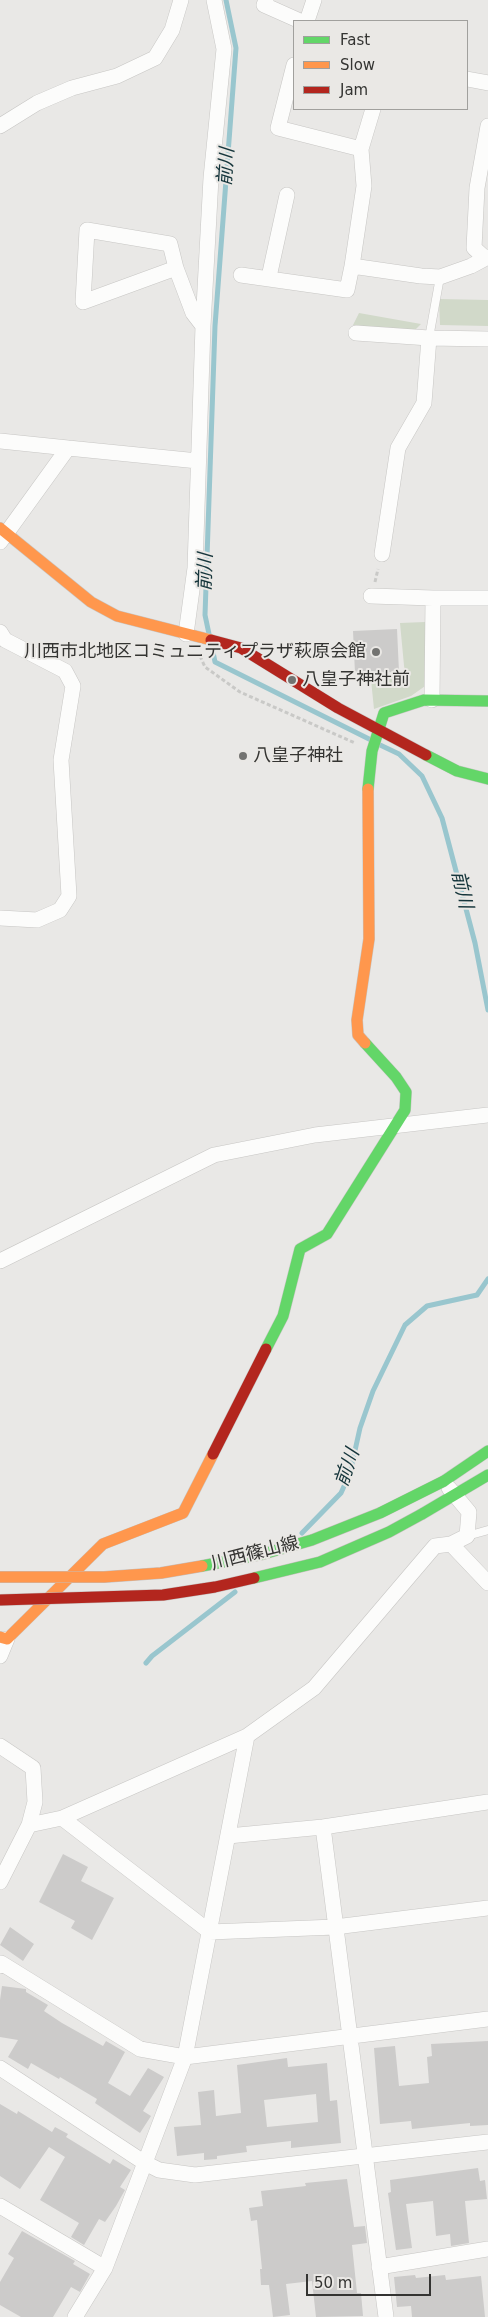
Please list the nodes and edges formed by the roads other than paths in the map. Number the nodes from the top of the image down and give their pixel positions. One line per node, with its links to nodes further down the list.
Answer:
1 (181, 0): 11 (street)
2 (214, 0): 21 (street)
3 (266, 0): 5 (street)
4 (314, 0): 6 (street)
5 (298, 20)
6 (306, 20)
7 (293, 69): 13 (street)
8 (468, 79): 9 (street)
9 (488, 83)
10 (373, 110): 13 (street)
11 (1, 124)
12 (488, 126): 15 (street)
13 (361, 150): 16 (street)
14 (287, 196): 20 (street)
15 (486, 257): 19 (street)
16 (352, 266): 19 (street); 20 (street)
17 (176, 268): 17 (street); 21 (street)
18 (241, 275): 20 (street)
19 (440, 276): 23 (lane)
20 (269, 277)
21 (203, 326): 27 (street)
22 (356, 333): 23 (street)
23 (429, 338): 24 (street); 29 (street)
24 (488, 338)
25 (0, 441): 26 (street)
26 (68, 448): 27 (street); 28 (street)
27 (198, 461): 34 (street)
28 (2, 534): 34 (street)
29 (382, 554)
30 (371, 596): 31 (street)
31 (433, 598): 32 (street); 35 (street)
32 (488, 598)
33 (0, 632): 39 (street)
34 (189, 635): 37 (street)
35 (432, 700): 36 (street); 37 (street)
36 (488, 702)
37 (379, 729): 38 (street); 41 (street)
38 (488, 779)
39 (0, 918)
40 (488, 1115): 41 (street)
41 (395, 1126): 42 (street); 53 (street)
42 (0, 1261)
43 (488, 1451): 45 (street, 川西篠山線)
44 (488, 1475): 46 (street, 川西篠山線)
45 (444, 1481): 46 (street); 50 (street, 川西篠山線, bridge)
46 (454, 1496): 48 (street); 52 (street, 川西篠山線, bridge)
47 (488, 1530): 48 (lane)
48 (467, 1536): 49 (street)
49 (451, 1544): 51 (street); 55 (street)
50 (0, 1577)
51 (488, 1583)
52 (0, 1600)
53 (3, 1638): 54 (street)
54 (0, 1656)
55 (247, 1736): 58 (street); 61 (street)
56 (0, 1746): 59 (street)
57 (488, 1802): 60 (street)
58 (62, 1818): 59 (street); 65 (street)
59 (29, 1825): 62 (street)
60 (324, 1827): 61 (street); 64 (street)
61 (228, 1836): 65 (street)
62 (0, 1882)
63 (488, 1908): 64 (street)
64 (335, 1928): 65 (street); 68 (street)
65 (210, 1932): 69 (street)
66 (0, 1966): 69 (street)
67 (488, 2019): 68 (street)
68 (350, 2036): 69 (street); 72 (street)
69 (185, 2057): 73 (street)
70 (0, 2068): 73 (street)
71 (488, 2142): 72 (street)
72 (364, 2157): 73 (street); 76 (street)
73 (145, 2163): 77 (street)
74 (0, 2206): 77 (street)
75 (488, 2249): 76 (street)
76 (379, 2267): 79 (street)
77 (104, 2268): 78 (street)
78 (75, 2317)
79 (386, 2317)

